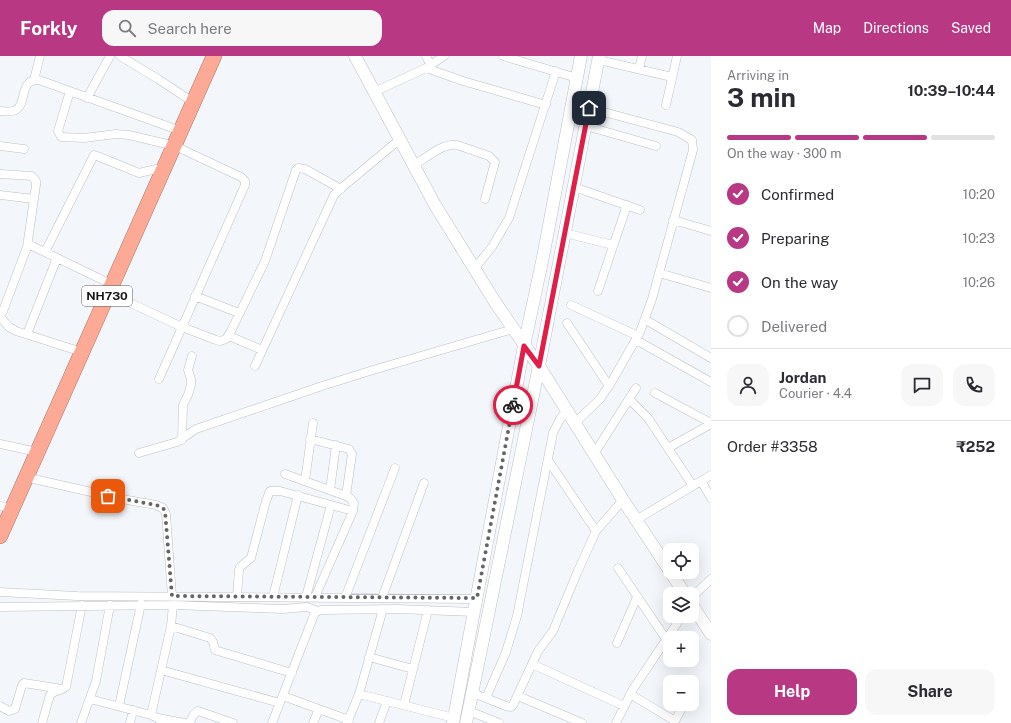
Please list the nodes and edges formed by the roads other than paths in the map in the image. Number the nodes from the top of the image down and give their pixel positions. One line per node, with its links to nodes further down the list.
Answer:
1 (40, 56): 18 (street)
2 (110, 56): 21 (street)
3 (120, 56): 22 (street)
4 (214, 56): 22 (highway, NH730)
5 (355, 56): 20 (street)
6 (426, 56): 13 (street)
7 (444, 56): 13 (street)
8 (502, 56): 15 (street)
9 (580, 56): 17 (street)
10 (642, 56): 14 (street)
11 (677, 56): 16 (street)
12 (599, 58): 14 (street); 25 (street)
13 (428, 67): 20 (street); 23 (street)
14 (639, 69): 16 (street)
15 (556, 71): 17 (street); 23 (street)
16 (672, 77): 24 (street)
17 (577, 78): 67 (street)
18 (34, 80): 19 (street); 26 (street)
19 (70, 91): 21 (street); 31 (street)
20 (374, 92): 29 (street)
21 (87, 98): 28 (street)
22 (193, 102): 28 (highway, NH730)
23 (546, 105): 51 (street)
24 (666, 105)
25 (589, 108): 27 (street); 44 (street)
26 (0, 111)
27 (586, 126): 32 (street); 37 (street)
28 (181, 131): 31 (highway, NH730)
29 (399, 140): 34 (street); 38 (street)
30 (0, 146): 33 (street)
31 (175, 146): 35 (highway, NH730); 56 (street)
32 (656, 146)
33 (24, 149)
34 (413, 166): 41 (street); 51 (street)
35 (164, 167): 49 (street); 54 (highway, NH730)
36 (0, 174): 40 (street)
37 (574, 187): 42 (street); 46 (street)
38 (340, 189): 58 (street); 68 (street)
39 (0, 195): 40 (street)
40 (34, 199): 47 (street)
41 (485, 199)
42 (627, 205): 43 (street); 48 (street)
43 (640, 210)
44 (674, 220): 45 (street); 52 (street)
45 (711, 231)
46 (565, 233): 48 (street); 72 (street)
47 (28, 244): 49 (street); 59 (street)
48 (613, 245): 55 (street)
49 (45, 252): 50 (street)
50 (57, 258): 54 (street); 64 (street)
51 (474, 269): 63 (street)
52 (659, 272): 53 (street); 60 (street)
53 (711, 288)
54 (111, 289): 62 (street); 69 (highway, NH730)
55 (598, 291)
56 (195, 296): 58 (street); 62 (street)
57 (572, 305): 66 (street)
58 (239, 313): 65 (street)
59 (0, 316): 64 (street)
60 (646, 320): 66 (street); 71 (street)
61 (567, 323): 76 (street)
62 (182, 327): 65 (street); 74 (street)
63 (513, 329): 67 (street); 85 (street)
64 (27, 334): 69 (street)
65 (229, 336): 68 (street)
66 (637, 338): 75 (street); 76 (street)
67 (526, 347): 72 (street); 124 (street)
68 (262, 350): 73 (street)
69 (82, 352): 89 (highway, NH730)
70 (192, 356): 85 (street)
71 (711, 358)
72 (537, 364): 80 (street); 146 (street)
73 (255, 366)
74 (159, 379)
75 (711, 382)
76 (609, 386): 82 (street)
77 (636, 388): 79 (street)
78 (655, 392): 83 (street)
79 (629, 399): 88 (street); 91 (street)
80 (567, 411): 82 (street); 92 (street)
81 (313, 422): 84 (street)
82 (575, 423): 91 (street)
83 (711, 424): 88 (street)
84 (310, 439): 87 (street); 97 (street)
85 (182, 440): 90 (street)
86 (0, 444): 89 (street)
87 (336, 445): 101 (street); 103 (street)
88 (668, 448): 100 (street)
89 (37, 452): 96 (highway, NH730)
90 (139, 453)
91 (594, 454): 105 (street)
92 (548, 460): 110 (street); 150 (street)
93 (395, 468): 122 (street)
94 (285, 474): 97 (street)
95 (711, 475): 98 (street)
96 (25, 477): 107 (highway, NH730); 117 (street)
97 (305, 481): 101 (street)
98 (701, 481): 100 (street); 104 (street)
99 (424, 483): 123 (street)
100 (693, 486): 109 (street)
101 (330, 490): 103 (street)
102 (298, 495): 106 (street); 118 (street); 119 (street)
103 (346, 496): 108 (street)
104 (711, 498)
105 (623, 500): 109 (street); 110 (street)
106 (331, 505): 108 (street); 120 (street)
107 (6, 508): 111 (highway, NH730)
108 (353, 511): 120 (street)
109 (636, 520): 114 (street)
110 (596, 531): 141 (street)
111 (0, 536)
112 (618, 568): 121 (street)
113 (711, 579): 115 (street)
114 (680, 587)
115 (699, 590)
116 (0, 592): 117 (street)
117 (172, 596): 118 (street)
118 (237, 596): 119 (street)
119 (273, 597): 120 (street)
120 (311, 597): 122 (street)
121 (638, 597): 136 (street); 138 (street)
122 (344, 598): 123 (street)
123 (382, 598): 124 (street)
124 (477, 598): 133 (street)
125 (141, 604): 127 (street); 128 (street); 156 (street)
126 (82, 605): 127 (street); 129 (street); 145 (street)
127 (110, 605): 151 (street)
128 (173, 605): 132 (street); 135 (street)
129 (0, 607)
130 (383, 609): 131 (street); 132 (street); 140 (street)
131 (428, 610): 133 (street); 142 (street)
132 (318, 611): 144 (street)
133 (474, 612): 163 (street)
134 (699, 616): 137 (street)
135 (172, 626): 143 (street); 144 (street)
136 (663, 634)
137 (711, 634)
138 (617, 643)
139 (663, 644): 148 (street)
140 (369, 657): 142 (street); 147 (street)
141 (532, 664): 149 (street); 157 (street)
142 (413, 669): 154 (street)
143 (161, 670): 152 (street); 162 (street)
144 (292, 673): 152 (street)
145 (63, 689): 155 (street); 166 (street)
146 (473, 693): 150 (street); 160 (street)
147 (359, 694): 153 (street); 164 (street)
148 (630, 694): 157 (street); 165 (street)
149 (518, 696): 150 (street); 177 (street)
150 (486, 698)
151 (90, 699): 156 (street); 167 (street)
152 (281, 699): 158 (street); 172 (street)
153 (387, 701): 154 (street); 174 (street)
154 (404, 705): 163 (street)
155 (0, 706)
156 (119, 706): 159 (street)
157 (624, 706): 178 (street)
158 (319, 709): 164 (street); 173 (street)
159 (133, 710): 162 (street); 168 (street)
160 (469, 711): 175 (street); 176 (street)
161 (680, 711): 165 (street)
162 (157, 719): 169 (street)
163 (454, 720)
164 (348, 721)
165 (674, 722)
166 (42, 723)
167 (81, 723)
168 (130, 723)
169 (184, 723)
170 (189, 723): 171 (street)
171 (233, 723)
172 (272, 723)
173 (313, 723)
174 (379, 723)
175 (466, 723)
176 (499, 723)
177 (582, 723)
178 (616, 723)

